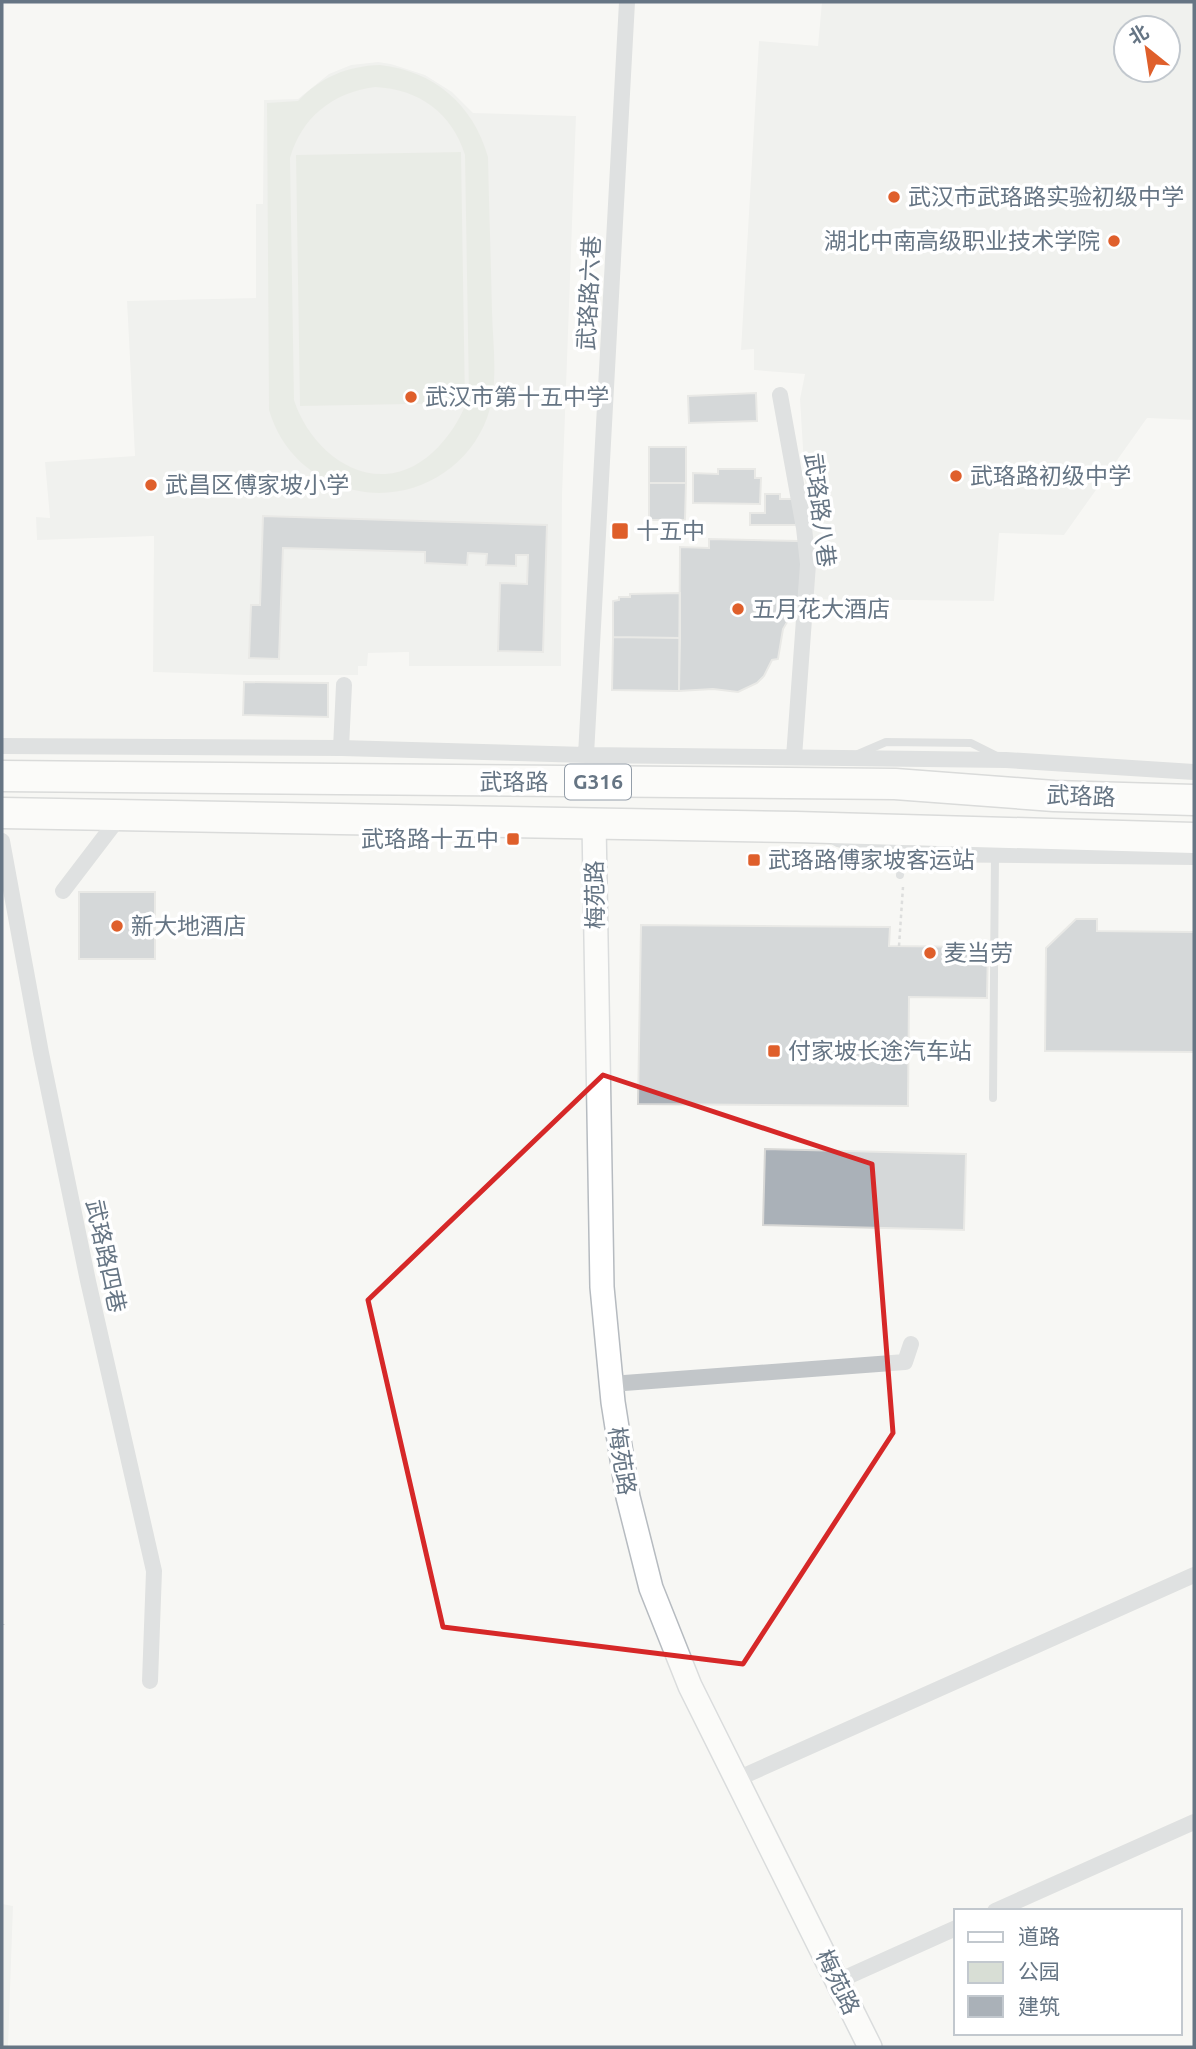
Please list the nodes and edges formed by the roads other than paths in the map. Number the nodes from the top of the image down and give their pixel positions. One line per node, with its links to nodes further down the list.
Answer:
1 (627, 2): 6 (street, 武珞路六巷)
2 (780, 395): 7 (street, 武珞路八巷)
3 (344, 685): 5 (street)
4 (2, 746): 5 (street, 武珞路)
5 (341, 748): 6 (street, 武珞路)
6 (586, 755): 7 (street, 武珞路)
7 (794, 757): 8 (street, 武珞路)
8 (1194, 772)
9 (2, 776): 10 (highway, 武珞路 / G316)
10 (1194, 800)
11 (2, 813): 12 (highway, 武珞路 / G316)
12 (121, 815): 13 (highway, 武珞路 / G316); 21 (street)
13 (594, 823): 14 (highway, 武珞路 / G316); 24 (street, 梅苑路)
14 (796, 827): 15 (highway, 武珞路 / G316); 17 (street, 武珞路)
15 (1194, 838)
16 (2, 841): 26 (street, 武珞路四巷)
17 (903, 853): 18 (street, 武珞路); 20 (lane)
18 (995, 855): 19 (street, 武珞路); 22 (lane)
19 (1194, 856)
20 (900, 875)
21 (62, 891)
22 (993, 1098)
23 (911, 1344): 24 (street)
24 (611, 1384): 27 (street, 梅苑路)
25 (1194, 1575): 27 (street)
26 (150, 1681)
27 (737, 1779): 31 (street, 梅苑路)
28 (1194, 1822): 29 (street)
29 (999, 1909)
30 (954, 1929): 31 (street)
31 (838, 1981): 32 (street, 梅苑路)
32 (870, 2047)

